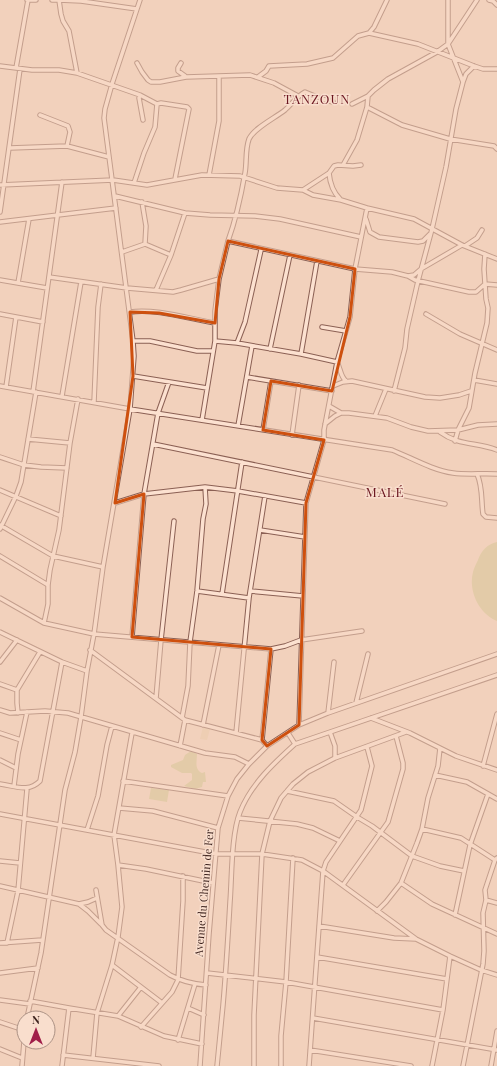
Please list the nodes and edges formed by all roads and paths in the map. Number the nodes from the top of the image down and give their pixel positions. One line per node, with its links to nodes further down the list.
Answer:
1 (27, 0): 2 (street); 20 (street)
2 (36, 0)
3 (52, 0): 4 (street)
4 (59, 0): 11 (street); 22 (street)
5 (140, 0): 11 (street)
6 (387, 0): 12 (street)
7 (448, 0): 13 (street)
8 (478, 0): 13 (street)
9 (490, 0): 10 (street)
10 (497, 5)
11 (137, 9): 27 (street)
12 (368, 33): 14 (street); 25 (street)
13 (448, 44): 14 (street); 15 (street)
14 (437, 52): 15 (street); 30 (street)
15 (453, 59): 19 (street); 26 (street)
16 (137, 63): 24 (street)
17 (181, 63): 24 (street)
18 (0, 66): 20 (street)
19 (474, 66): 21 (street); 26 (street)
20 (18, 68): 22 (street); 39 (street)
21 (497, 69)
22 (77, 73): 27 (street)
23 (220, 76): 24 (street); 25 (street); 45 (street)
24 (186, 77)
25 (258, 77): 29 (street)
26 (463, 82): 37 (street)
27 (112, 84): 28 (street); 41 (street)
28 (140, 95): 32 (street); 36 (street)
29 (298, 96): 31 (street); 46 (street)
30 (368, 96): 33 (street); 34 (street)
31 (333, 102)
32 (157, 104): 47 (street); 50 (street)
33 (352, 104)
34 (367, 107): 37 (street); 42 (street)
35 (40, 115): 38 (street)
36 (143, 120)
37 (450, 139): 40 (street); 65 (street)
38 (67, 146): 39 (street); 41 (street)
39 (10, 148): 51 (street)
40 (497, 149)
41 (109, 157): 48 (street)
42 (343, 165): 43 (street); 44 (street)
43 (361, 165)
44 (329, 174): 52 (street); 54 (street)
45 (209, 175): 46 (street); 47 (street)
46 (244, 178): 52 (street); 60 (street)
47 (175, 179): 50 (street)
48 (112, 180): 49 (street); 50 (street); 53 (street)
49 (62, 182): 51 (street); 61 (street)
50 (134, 183)
51 (2, 184): 58 (street)
52 (303, 190): 54 (street)
53 (115, 196): 55 (street); 56 (street)
54 (341, 200): 57 (street)
55 (142, 202): 59 (street); 70 (street)
56 (116, 208): 61 (street); 73 (street)
57 (367, 208): 62 (street); 65 (street)
58 (0, 212)
59 (185, 212): 60 (street); 75 (street)
60 (237, 215): 68 (street); 69 (street)
61 (56, 216): 63 (street); 82 (street)
62 (365, 216): 67 (street); 68 (street)
63 (29, 219): 64 (street); 87 (street)
64 (0, 222)
65 (432, 228): 67 (street); 71 (street)
66 (482, 230): 71 (street)
67 (431, 234): 80 (street)
68 (361, 237): 79 (street)
69 (228, 241): 72 (street); 83 (street)
70 (145, 244): 73 (street); 75 (street)
71 (463, 245): 74 (street); 80 (street)
72 (261, 250): 76 (street); 104 (street)
73 (122, 252): 92 (street)
74 (485, 254): 77 (street); 89 (street)
75 (171, 255): 93 (street)
76 (290, 255): 78 (street); 107 (street)
77 (497, 259)
78 (317, 261): 79 (street); 110 (street)
79 (355, 269): 81 (street); 101 (street)
80 (421, 269): 81 (street); 85 (street)
81 (408, 276): 85 (street)
82 (49, 277): 86 (street); 91 (street)
83 (219, 279): 93 (street); 99 (street)
84 (0, 280): 87 (street)
85 (418, 281): 89 (street); 126 (street)
86 (81, 282): 88 (street); 129 (street)
87 (18, 283): 91 (street)
88 (100, 284): 92 (street); 131 (street)
89 (485, 284): 90 (street); 105 (street)
90 (497, 285)
91 (47, 288): 98 (street)
92 (127, 288): 93 (street); 94 (street)
93 (156, 290)
94 (130, 312): 99 (street); 102 (street)
95 (0, 314): 97 (street)
96 (426, 314): 105 (street)
97 (16, 317): 98 (street); 122 (street)
98 (43, 322): 128 (street)
99 (216, 323): 103 (street)
100 (322, 327): 101 (street)
101 (346, 331): 111 (street)
102 (133, 341): 109 (street); 112 (street)
103 (215, 341): 104 (street); 109 (street)
104 (237, 343): 106 (street)
105 (483, 344): 108 (street); 114 (street)
106 (252, 346): 107 (street); 113 (street)
107 (270, 349): 110 (street)
108 (497, 350)
109 (213, 351): 123 (street)
110 (301, 354): 111 (street)
111 (337, 362): 116 (street); 121 (street)
112 (133, 376): 117 (street); 133 (street)
113 (247, 377): 115 (street); 140 (street)
114 (474, 380): 118 (street); 127 (street)
115 (271, 381): 119 (street); 141 (street)
116 (346, 381): 121 (street); 124 (street)
117 (170, 382): 123 (street); 134 (street)
118 (497, 384)
119 (299, 385): 125 (street); 144 (street)
120 (0, 386): 122 (street)
121 (333, 386): 125 (street)
122 (6, 387): 128 (street)
123 (207, 388): 137 (street)
124 (386, 389): 126 (street); 136 (street)
125 (332, 391): 132 (street)
126 (394, 391): 127 (street)
127 (471, 391): 142 (street)
128 (34, 392): 129 (street); 145 (street)
129 (62, 396): 130 (street)
130 (78, 399): 131 (street); 148 (street)
131 (94, 402): 133 (street)
132 (329, 406): 135 (street); 138 (street)
133 (130, 409): 134 (street); 164 (street)
134 (158, 413): 137 (street); 149 (street)
135 (341, 413): 136 (street); 138 (street)
136 (375, 416): 143 (street)
137 (202, 420): 140 (street)
138 (325, 424): 146 (street)
139 (497, 424): 142 (street)
140 (238, 426): 141 (street)
141 (263, 430): 144 (street)
142 (458, 430): 143 (street); 147 (street)
143 (440, 432): 147 (street)
144 (292, 435): 146 (street)
145 (28, 439): 148 (street); 153 (street)
146 (324, 440): 155 (street); 157 (street)
147 (455, 441): 150 (street)
148 (70, 443): 154 (street)
149 (153, 444): 152 (street); 161 (street)
150 (497, 450)
151 (0, 457): 153 (street)
152 (242, 462): 157 (street); 160 (street)
153 (24, 465): 154 (street); 162 (street)
154 (66, 468): 167 (street)
155 (477, 474): 156 (street); 168 (street)
156 (497, 474)
157 (314, 477): 165 (street); 166 (street)
158 (205, 487): 160 (street); 161 (street); 177 (street)
159 (0, 490): 162 (street)
160 (238, 491): 163 (street); 179 (street)
161 (144, 494): 164 (street); 187 (street)
162 (16, 496): 167 (street); 170 (street)
163 (265, 496): 165 (street); 171 (street)
164 (115, 503): 175 (street)
165 (306, 503): 172 (street)
166 (445, 504)
167 (61, 516): 174 (street)
168 (497, 518)
169 (174, 521): 189 (street)
170 (0, 527): 174 (street)
171 (260, 530): 172 (street); 178 (street)
172 (305, 537): 180 (street)
173 (0, 556): 176 (street)
174 (52, 556): 175 (street); 176 (street)
175 (103, 567): 186 (street)
176 (48, 585): 183 (street)
177 (198, 591): 179 (street); 191 (street)
178 (250, 591): 180 (street); 182 (street)
179 (222, 594): 182 (street)
180 (303, 596): 190 (street)
181 (0, 598): 183 (street)
182 (249, 598): 193 (street)
183 (44, 623): 186 (street)
184 (362, 631): 190 (street)
185 (0, 632): 188 (street)
186 (94, 634): 187 (street); 195 (street)
187 (132, 637): 189 (street)
188 (17, 640): 196 (street); 199 (street)
189 (161, 640): 191 (street); 206 (street)
190 (302, 640): 194 (street); 218 (street)
191 (190, 642): 192 (street); 216 (street)
192 (219, 645): 193 (street); 217 (street)
193 (244, 646): 194 (street); 224 (street)
194 (271, 649): 228 (street)
195 (90, 650): 202 (street); 206 (street)
196 (40, 652): 200 (street); 205 (street)
197 (368, 654): 207 (street)
198 (497, 654): 207 (street, Avenue du Chemin de Fer)
199 (0, 662)
200 (62, 662): 202 (street); 211 (street)
201 (334, 662): 212 (street)
202 (86, 671): 214 (street)
203 (497, 675): 215 (street)
204 (0, 684): 205 (street)
205 (17, 690): 209 (street)
206 (156, 698): 216 (street)
207 (356, 703): 212 (street, Avenue du Chemin de Fer)
208 (0, 710): 209 (street)
209 (18, 712): 210 (street)
210 (27, 712): 211 (street); 227 (street)
211 (54, 712): 214 (street); 244 (street)
212 (328, 713): 218 (street, Avenue du Chemin de Fer)
213 (497, 714): 237 (street)
214 (81, 717): 219 (street); 255 (street)
215 (371, 718): 220 (street); 221 (street)
216 (183, 719): 217 (street); 230 (street)
217 (202, 725): 224 (street)
218 (299, 725): 225 (street, Avenue du Chemin de Fer)
219 (112, 726): 223 (street); 258 (street)
220 (330, 732): 229 (street); 234 (street)
221 (406, 732): 226 (street); 233 (street)
222 (0, 733): 227 (street)
223 (132, 733): 230 (street); 241 (street)
224 (236, 733): 228 (street)
225 (288, 733): 229 (street); 231 (street, Avenue du Chemin de Fer)
226 (396, 736): 232 (street); 259 (street)
227 (21, 740): 238 (street)
228 (262, 740): 231 (street)
229 (295, 744): 252 (street)
230 (180, 746): 236 (street)
231 (267, 746): 236 (street, Avenue du Chemin de Fer)
232 (367, 746): 234 (street); 251 (street)
233 (440, 748): 237 (street); 240 (street)
234 (335, 758): 245 (street)
235 (0, 760): 238 (street)
236 (249, 764): 247 (street, Avenue du Chemin de Fer)
237 (483, 766): 239 (street)
238 (16, 768): 243 (street)
239 (497, 770)
240 (435, 775): 246 (street); 257 (street)
241 (123, 781): 247 (street); 249 (street)
242 (0, 784): 243 (street)
243 (14, 786): 244 (street)
244 (27, 789): 253 (street)
245 (287, 791): 251 (street); 254 (street)
246 (488, 794): 248 (street); 262 (street)
247 (228, 796): 256 (street, Avenue du Chemin de Fer)
248 (497, 798)
249 (119, 808): 256 (street); 260 (street)
250 (0, 814): 253 (street)
251 (357, 817): 259 (street); 261 (street)
252 (238, 818): 254 (street); 265 (street)
253 (24, 819): 255 (street); 270 (street)
254 (270, 821): 261 (street); 264 (street)
255 (61, 826): 258 (street); 283 (street)
256 (218, 828): 263 (street, Avenue du Chemin de Fer)
257 (422, 829): 262 (street); 266 (street)
258 (87, 830): 260 (street)
259 (381, 832): 266 (street); 279 (street)
260 (114, 834): 263 (street); 271 (street)
261 (340, 841): 274 (street)
262 (470, 845): 268 (street); 275 (street)
263 (216, 854): 265 (street); 277 (street, Avenue du Chemin de Fer)
264 (262, 854): 265 (street); 267 (street); 308 (street)
265 (233, 855): 306 (street)
266 (412, 856): 275 (street); 278 (street)
267 (293, 858): 274 (street); 311 (street)
268 (496, 859): 273 (street)
269 (0, 861): 270 (street)
270 (20, 863): 281 (street)
271 (118, 865): 276 (street); 294 (street)
272 (497, 866): 273 (street)
273 (493, 868): 285 (street)
274 (323, 871): 279 (street); 291 (street)
275 (464, 871): 289 (street)
276 (183, 876): 277 (street); 310 (street)
277 (213, 883): 305 (street, Avenue du Chemin de Fer)
278 (401, 883): 288 (street); 289 (street)
279 (343, 885): 288 (street)
280 (0, 886): 281 (street)
281 (18, 890): 283 (street); 298 (street)
282 (96, 890): 284 (street)
283 (48, 897): 287 (street); 296 (street)
284 (97, 898): 287 (street); 290 (street)
285 (486, 900): 286 (street); 292 (street)
286 (497, 903)
287 (78, 904): 290 (street)
288 (377, 911): 295 (street)
289 (455, 915): 292 (street)
290 (102, 925): 294 (street)
291 (319, 926): 295 (street); 300 (street)
292 (484, 929): 293 (street); 303 (street)
293 (497, 934)
294 (118, 938): 301 (street); 310 (street)
295 (416, 939): 299 (street)
296 (42, 940): 298 (street); 302 (street)
297 (0, 943): 298 (street)
298 (7, 943)
299 (450, 956): 303 (street); 309 (street)
300 (317, 957): 309 (street); 315 (street)
301 (112, 965): 314 (street); 323 (street)
302 (38, 968): 304 (street); 317 (street)
303 (481, 970): 307 (street); 334 (street)
304 (0, 973)
305 (207, 973): 306 (street); 313 (street, Avenue du Chemin de Fer)
306 (225, 975): 308 (street); 346 (street)
307 (497, 975)
308 (257, 978): 311 (street); 347 (street)
309 (447, 978): 322 (street)
310 (178, 980): 312 (street); 318 (street)
311 (286, 982): 315 (street); 348 (street)
312 (195, 984): 313 (street); 320 (street)
313 (206, 985): 324 (street, Avenue du Chemin de Fer)
314 (141, 987): 318 (street); 325 (street)
315 (315, 987): 322 (street); 326 (street)
316 (0, 1000): 317 (street)
317 (30, 1002): 319 (street); 321 (street)
318 (162, 1003): 329 (street)
319 (69, 1008): 323 (street); 339 (street)
320 (188, 1008): 324 (street); 331 (street)
321 (28, 1010)
322 (443, 1010): 332 (street)
323 (97, 1013): 325 (street); 341 (street)
324 (204, 1015): 333 (street, Avenue du Chemin de Fer)
325 (118, 1016): 329 (street)
326 (313, 1018): 332 (street); 337 (street)
327 (0, 1022): 328 (street)
328 (16, 1027)
329 (141, 1027): 331 (street)
330 (497, 1030): 338 (street)
331 (178, 1040): 333 (street)
332 (437, 1040): 334 (street); 351 (street)
333 (202, 1044): 345 (street, Avenue du Chemin de Fer)
334 (467, 1046): 338 (street); 352 (street)
335 (0, 1049): 340 (street)
336 (23, 1050): 340 (street)
337 (310, 1050): 349 (street); 350 (street)
338 (495, 1050): 353 (street)
339 (63, 1055): 341 (street); 343 (street)
340 (22, 1058): 342 (street)
341 (93, 1058): 344 (street)
342 (22, 1066)
343 (62, 1066)
344 (159, 1066)
345 (200, 1066)
346 (217, 1066)
347 (254, 1066)
348 (281, 1066)
349 (309, 1066)
350 (411, 1066)
351 (432, 1066)
352 (463, 1066)
353 (491, 1066)

